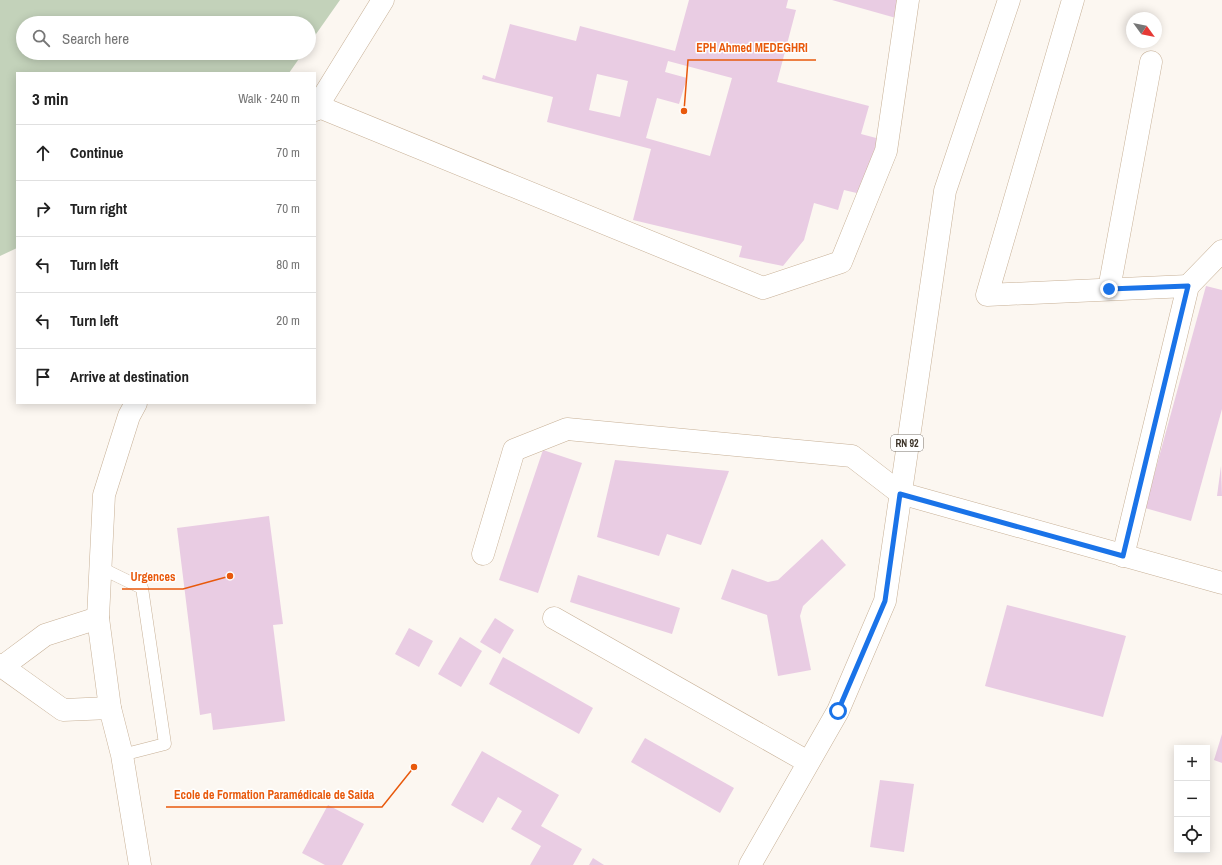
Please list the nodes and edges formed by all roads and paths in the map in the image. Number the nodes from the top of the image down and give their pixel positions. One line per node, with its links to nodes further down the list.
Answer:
1 (383, 0): 6 (street)
2 (908, 0): 6 (street)
3 (1008, 0): 11 (street, RN 92)
4 (1073, 0): 9 (street)
5 (1151, 62): 9 (street)
6 (316, 108)
7 (1222, 251): 8 (street)
8 (1188, 286): 9 (street); 13 (street)
9 (1109, 289)
10 (135, 404): 14 (street)
11 (900, 494): 12 (street); 13 (street); 21 (street, RN 92)
12 (483, 554)
13 (1123, 556): 15 (street)
14 (101, 568): 16 (street); 20 (lane)
15 (1222, 584)
16 (98, 618): 18 (street); 19 (street)
17 (554, 618): 21 (street)
18 (1, 666): 19 (street)
19 (110, 708): 20 (street)
20 (122, 756): 22 (street)
21 (808, 762): 23 (street, RN 92)
22 (140, 865)
23 (750, 865)

